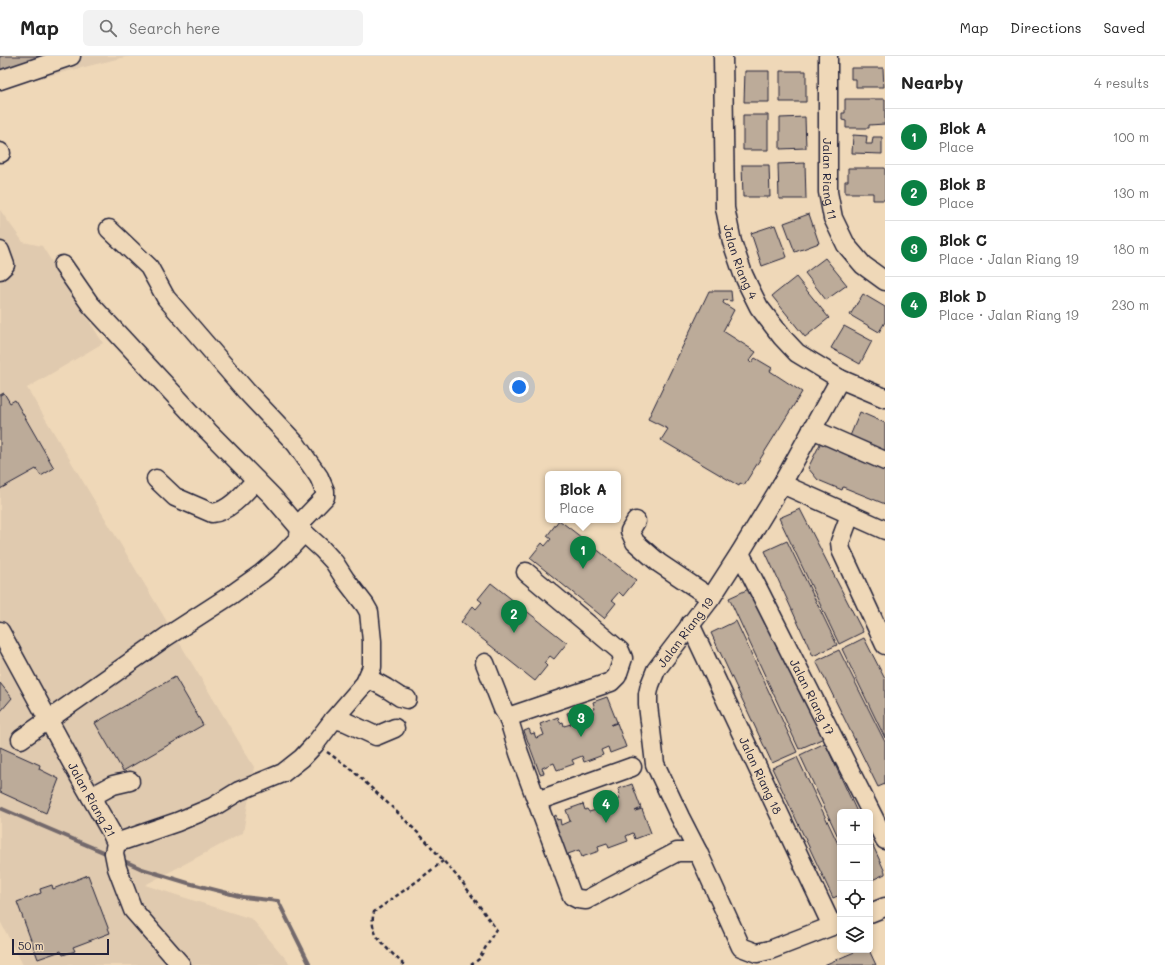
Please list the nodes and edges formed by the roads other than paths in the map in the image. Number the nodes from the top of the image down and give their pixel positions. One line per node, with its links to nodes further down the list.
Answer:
1 (70, 56): 4 (street)
2 (723, 56): 10 (street, Jalan Riang 4)
3 (828, 56): 9 (street, Jalan Riang 11)
4 (0, 80)
5 (109, 229): 19 (street)
6 (0, 251): 8 (street)
7 (64, 265): 15 (street)
8 (0, 270)
9 (885, 281)
10 (840, 379): 11 (street, Jalan Riang 4); 12 (street, Jalan Riang 19)
11 (884, 395)
12 (812, 429): 13 (street); 16 (street, Jalan Riang 19)
13 (885, 461)
14 (156, 479): 15 (street)
15 (256, 480): 19 (street)
16 (782, 484): 17 (street); 21 (street, Jalan Riang 19)
17 (850, 515): 20 (street); 26 (street)
18 (636, 521): 23 (street)
19 (301, 530): 28 (street); 32 (street)
20 (885, 530)
21 (740, 553): 23 (street, Jalan Riang 19); 40 (street, Jalan Riang 17)
22 (526, 572): 30 (street)
23 (711, 598): 24 (street, Jalan Riang 19)
24 (690, 624): 39 (street, Jalan Riang 19); 46 (street, Jalan Riang 18)
25 (0, 631): 32 (street, Jalan Riang 21)
26 (885, 645)
27 (485, 663): 30 (street)
28 (368, 678): 29 (street); 31 (street)
29 (406, 699)
30 (508, 717): 38 (street)
31 (334, 719): 33 (street); 43 (street)
32 (49, 720): 34 (street); 37 (street, Jalan Riang 21)
33 (395, 728)
34 (21, 740)
35 (632, 767): 38 (street)
36 (130, 781): 37 (street)
37 (91, 797): 43 (street, Jalan Riang 21)
38 (537, 801): 41 (street)
39 (680, 817): 41 (street); 42 (street, Jalan Riang 19)
40 (885, 840)
41 (677, 852): 42 (street)
42 (698, 852): 46 (street, Jalan Riang 19)
43 (116, 855): 47 (street, Jalan Riang 21)
44 (885, 907): 45 (street)
45 (873, 912)
46 (836, 925)
47 (181, 965)

